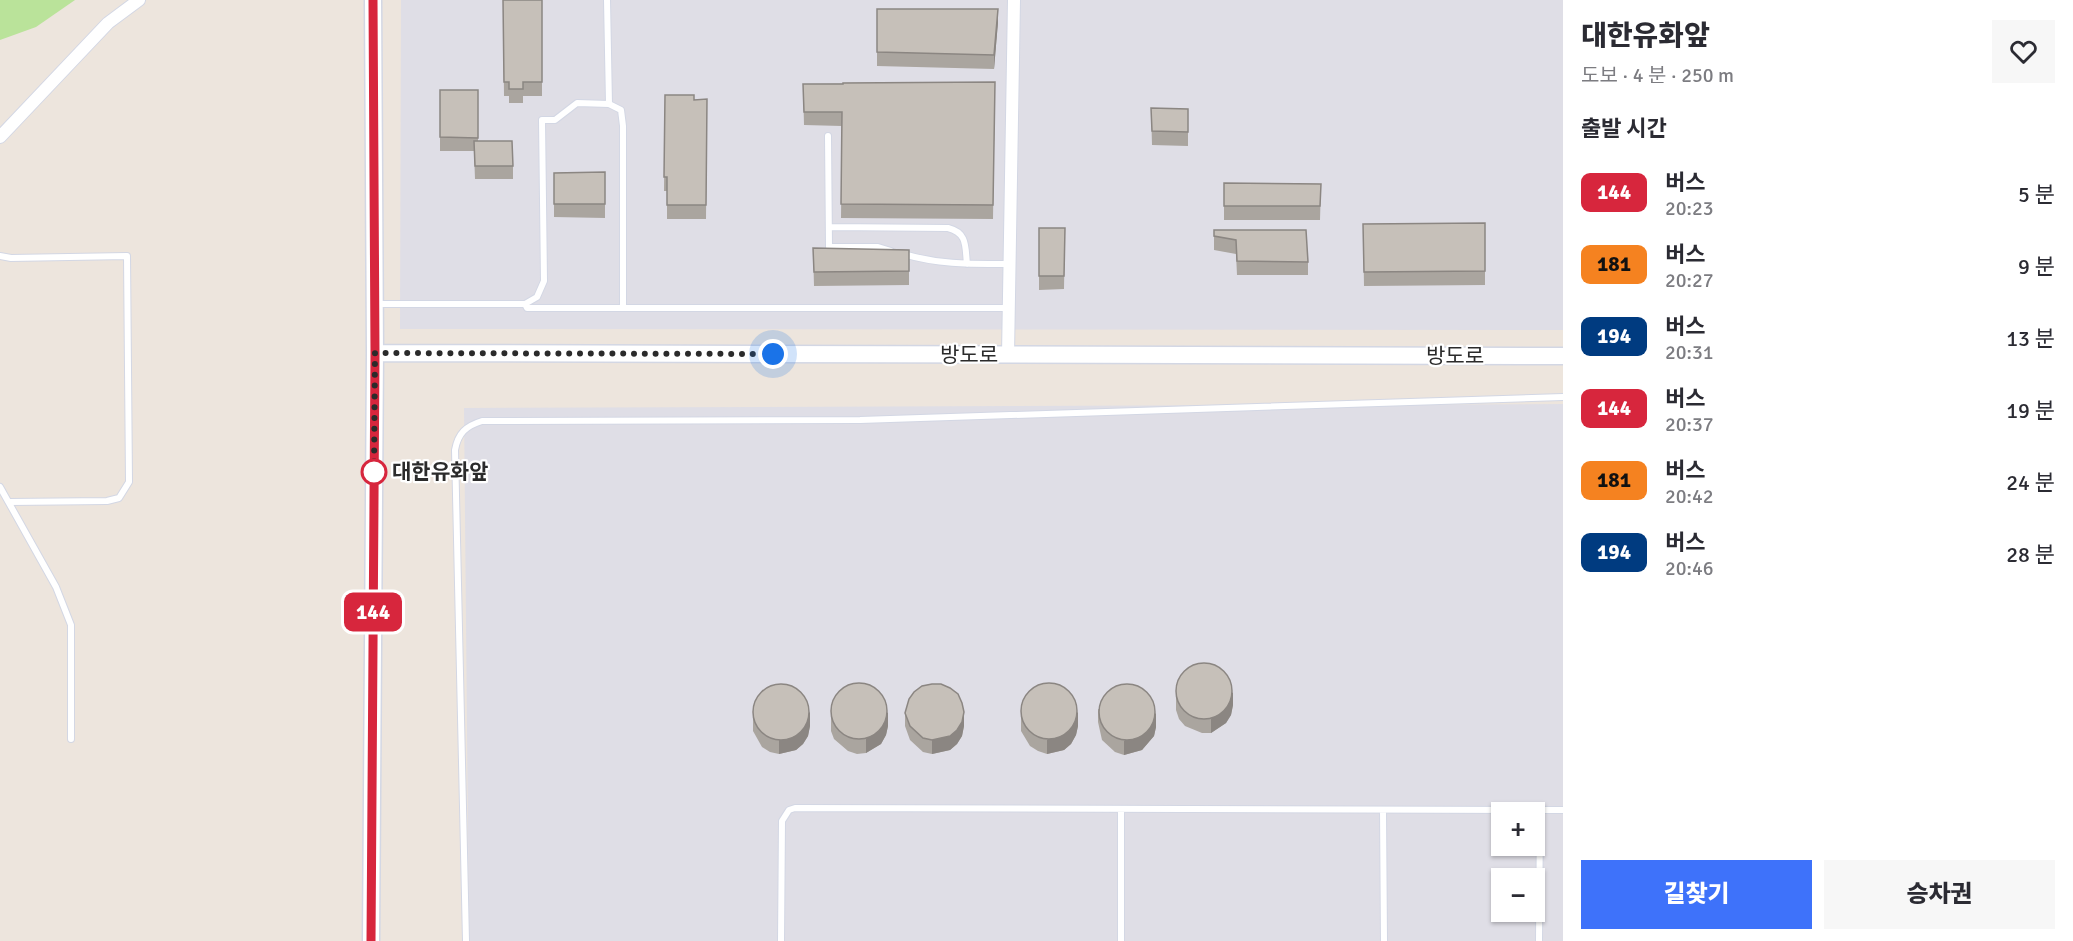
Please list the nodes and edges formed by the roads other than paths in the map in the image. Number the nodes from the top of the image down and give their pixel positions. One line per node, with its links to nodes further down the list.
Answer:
1 (139, 0): 7 (street)
2 (373, 0): 12 (street)
3 (607, 0): 5 (lane)
4 (1014, 0): 11 (street)
5 (609, 104): 13 (lane); 14 (lane)
6 (828, 136): 8 (lane)
7 (0, 138)
8 (828, 227): 10 (lane); 10 (lane)
9 (0, 256): 21 (lane)
10 (967, 264): 11 (lane)
11 (1010, 264): 15 (street)
12 (374, 304): 13 (lane); 16 (street)
13 (525, 304): 14 (lane)
14 (623, 308): 15 (lane)
15 (1009, 308): 17 (street)
16 (375, 353): 17 (street, 방도로); 29 (street)
17 (1008, 355): 18 (street, 방도로)
18 (1563, 356)
19 (1563, 397): 30 (lane)
20 (0, 487): 21 (lane)
21 (9, 502): 22 (lane)
22 (71, 740)
23 (1121, 809): 24 (lane); 31 (lane); 32 (lane)
24 (1383, 810): 25 (lane); 33 (lane)
25 (1491, 810)
26 (1545, 810): 27 (lane)
27 (1563, 810)
28 (1540, 856): 34 (lane)
29 (371, 941)
30 (466, 941)
31 (781, 941)
32 (1121, 941)
33 (1384, 941)
34 (1539, 941)

